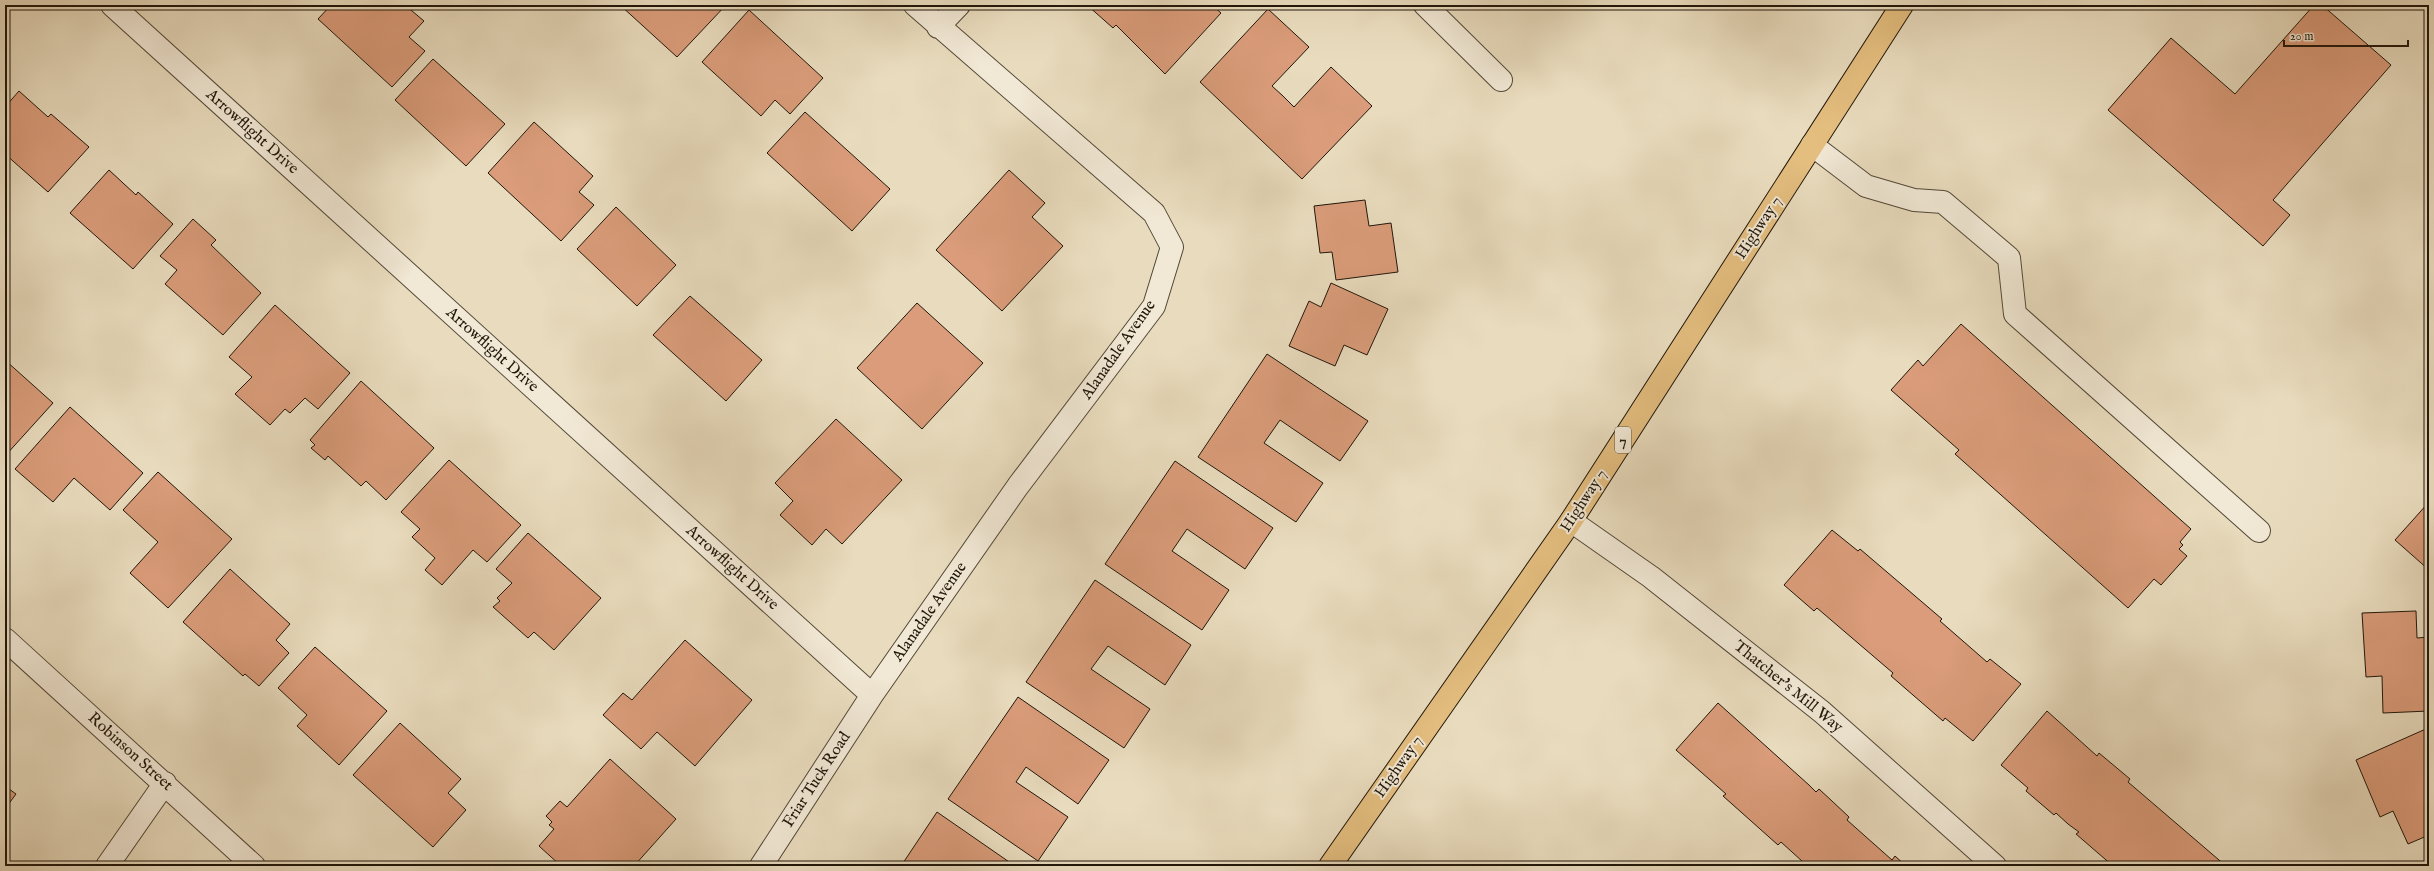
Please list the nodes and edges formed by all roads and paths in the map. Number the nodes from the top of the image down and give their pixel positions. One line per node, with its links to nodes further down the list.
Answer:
1 (112, 5): 12 (street, Arrowflight Drive)
2 (915, 5): 6 (street, Alanadale Avenue)
3 (959, 5): 6 (street)
4 (1426, 5): 7 (street)
5 (1902, 5): 8 (main road, Highway 7 / 7)
6 (938, 27): 12 (street, Alanadale Avenue)
7 (1501, 80)
8 (1812, 145): 9 (main road, Highway 7 / 7); 10 (street)
9 (1571, 521): 17 (main road, Highway 7 / 7); 18 (street, Thatcher's Mill Way)
10 (2259, 531)
11 (5, 639): 13 (street, Robinson Street)
12 (872, 695): 16 (street, Friar Tuck Road)
13 (165, 783): 14 (street); 15 (street, Robinson Street)
14 (107, 866)
15 (254, 866)
16 (761, 866)
17 (1330, 866)
18 (1995, 866)

